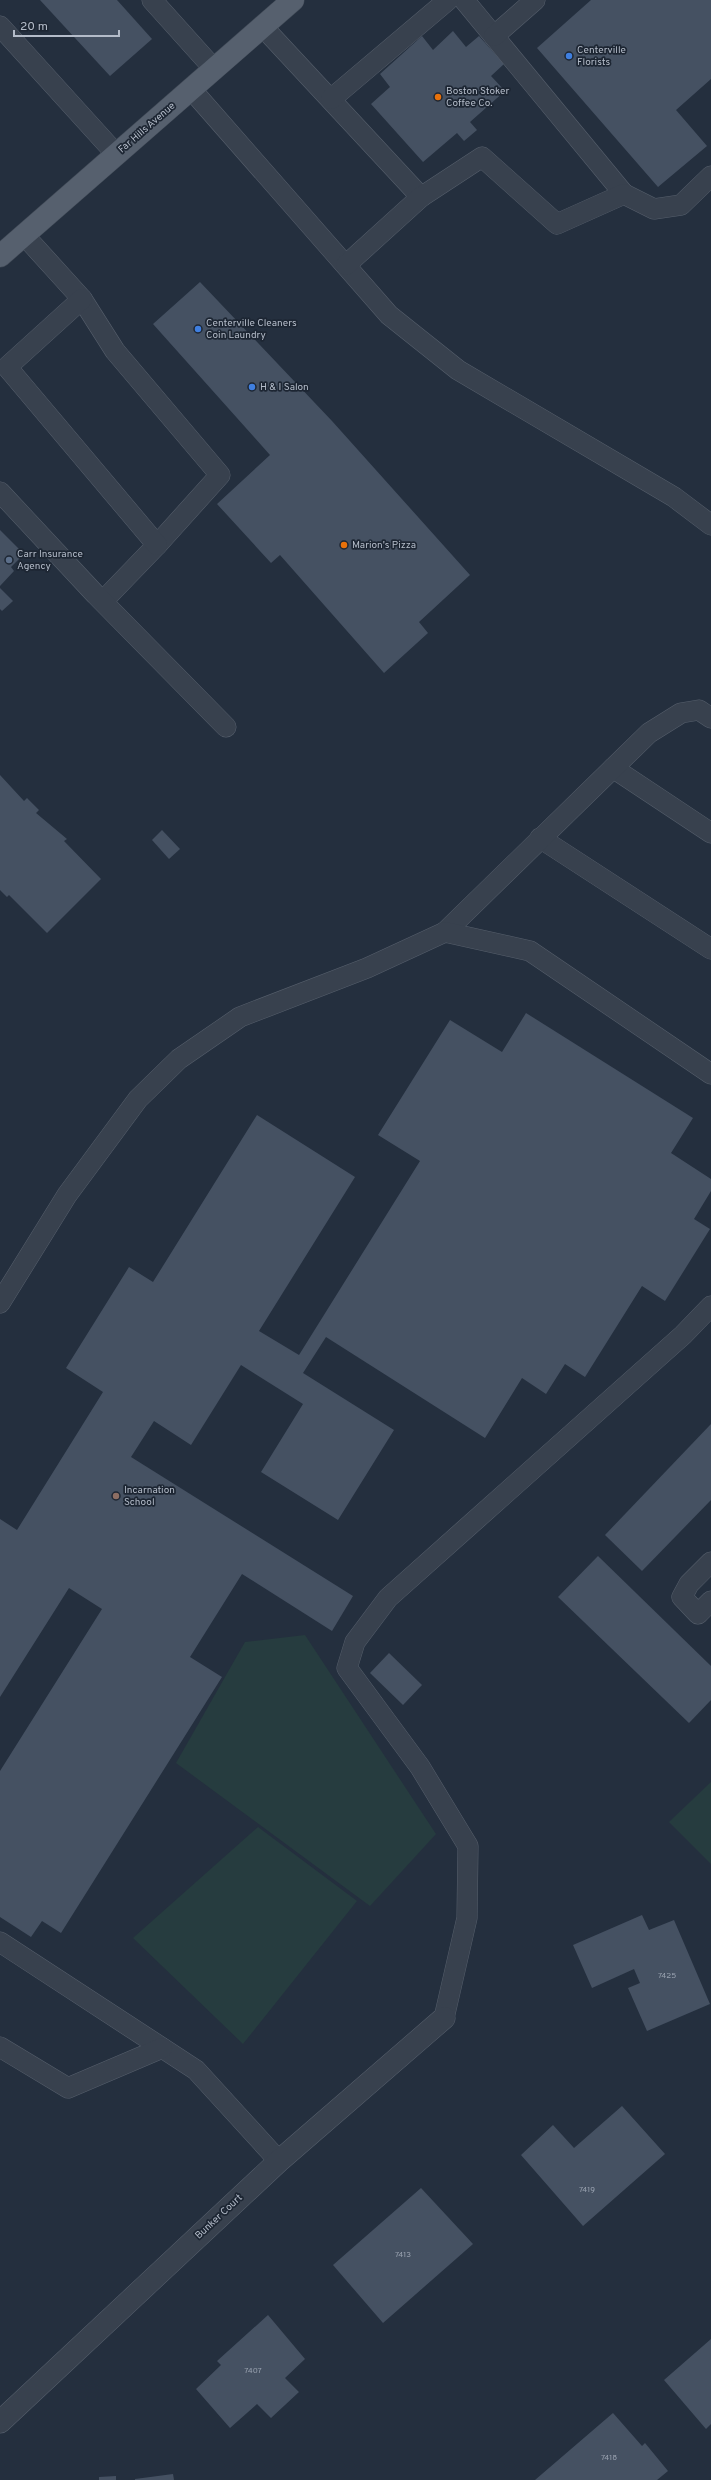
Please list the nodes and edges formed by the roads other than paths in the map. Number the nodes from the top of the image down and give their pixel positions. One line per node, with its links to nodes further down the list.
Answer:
1 (152, 0): 9 (lane)
2 (293, 0): 7 (main road, Far Hills Avenue)
3 (448, 0): 11 (lane)
4 (464, 0): 8 (lane)
5 (535, 0): 8 (lane)
6 (0, 26): 12 (lane)
7 (263, 26): 9 (main road, Far Hills Avenue); 11 (lane)
8 (494, 36): 14 (lane)
9 (214, 69): 10 (main road, Far Hills Avenue)
10 (191, 89): 12 (main road, Far Hills Avenue); 18 (lane)
11 (331, 99): 15 (lane)
12 (116, 154): 16 (main road, Far Hills Avenue)
13 (711, 176): 14 (lane)
14 (624, 194): 15 (lane)
15 (421, 197): 18 (lane)
16 (24, 235): 17 (main road, Far Hills Avenue); 19 (lane)
17 (0, 256)
18 (346, 265): 21 (lane)
19 (82, 299): 22 (lane); 22 (lane)
20 (0, 492): 23 (lane)
21 (711, 525)
22 (157, 545): 23 (lane)
23 (102, 601): 25 (lane)
24 (711, 718): 26 (lane)
25 (226, 727)
26 (612, 768): 27 (lane); 28 (lane)
27 (711, 833)
28 (540, 838): 29 (lane); 30 (lane)
29 (444, 932): 31 (lane); 32 (lane)
30 (711, 949)
31 (711, 1074)
32 (0, 1303)
33 (711, 1306): 37 (lane)
34 (711, 1562): 35 (lane)
35 (711, 1601)
36 (0, 1942): 39 (lane)
37 (444, 2018): 40 (street, Bunker Court)
38 (0, 2047): 39 (lane)
39 (162, 2048): 40 (lane)
40 (279, 2161): 41 (street, Bunker Court)
41 (0, 2422)

